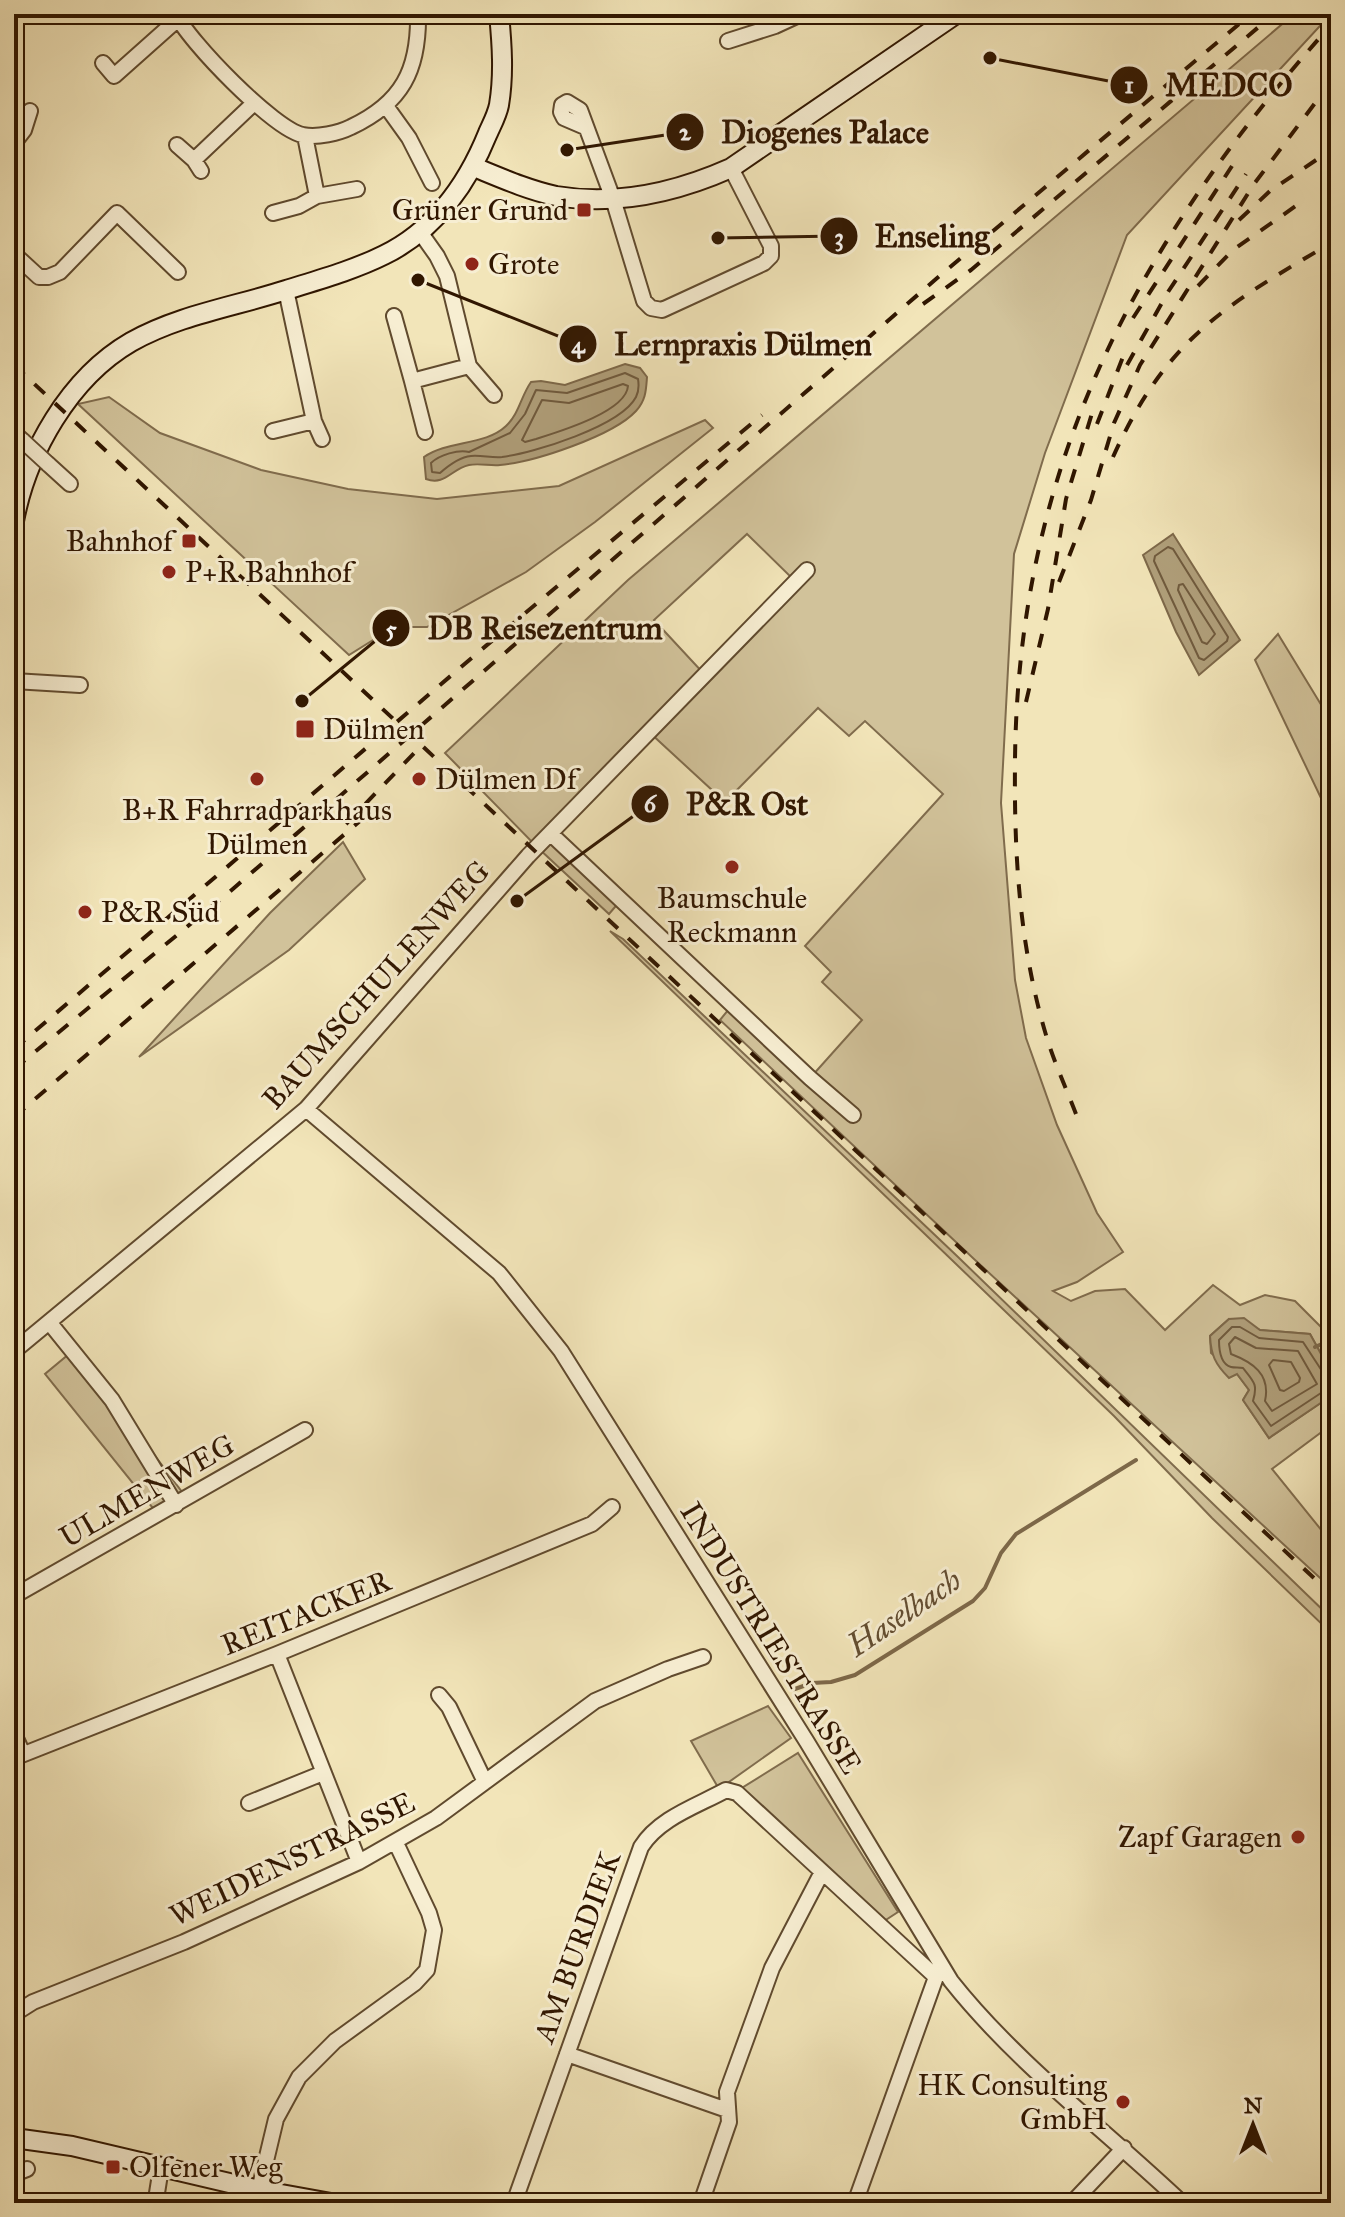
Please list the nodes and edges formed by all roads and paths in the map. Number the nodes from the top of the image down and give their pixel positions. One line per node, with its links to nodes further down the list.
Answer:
1 (418, 14): 9 (street)
2 (499, 14): 15 (street)
3 (801, 14): 6 (street)
4 (956, 14): 16 (street)
5 (177, 17): 7 (street); 8 (street)
6 (728, 41)
7 (103, 63)
8 (254, 103): 12 (street); 14 (street)
9 (386, 106): 12 (street); 17 (street)
10 (30, 111): 13 (street)
11 (585, 127): 20 (street)
12 (305, 136): 19 (street)
13 (14, 143)
14 (177, 145)
15 (474, 167): 20 (street); 22 (street)
16 (731, 168): 20 (street); 20 (street)
17 (432, 183)
18 (357, 189): 19 (street)
19 (317, 196): 21 (street)
20 (613, 199)
21 (273, 213)
22 (420, 232): 25 (street); 27 (street)
23 (14, 254): 24 (street)
24 (178, 272)
25 (286, 290): 30 (street); 36 (street)
26 (394, 316): 28 (street)
27 (469, 366): 28 (street); 29 (street)
28 (412, 381): 32 (street)
29 (494, 395)
30 (314, 421): 31 (street); 34 (street)
31 (273, 431)
32 (425, 432)
33 (19, 437): 35 (street, bridge)
34 (322, 439)
35 (70, 484)
36 (14, 521)
37 (807, 570): 40 (street, BAUMSCHULENWEG)
38 (14, 681): 39 (street)
39 (80, 685)
40 (551, 834): 41 (street, BAUMSCHULENWEG); 42 (street)
41 (306, 1109): 43 (street, BAUMSCHULENWEG); 64 (street, INDUSTRIESTRASSE)
42 (853, 1115)
43 (49, 1322): 44 (street, BAUMSCHULENWEG); 46 (street)
44 (14, 1351)
45 (305, 1430): 46 (street, ULMENWEG)
46 (176, 1505): 48 (street, ULMENWEG)
47 (612, 1507): 49 (street, REITACKER)
48 (14, 1596)
49 (277, 1654): 53 (street, REITACKER); 54 (street)
50 (703, 1657): 55 (street, WEIDENSTRASSE)
51 (439, 1695): 55 (street)
52 (14, 1734): 53 (street)
53 (18, 1756)
54 (323, 1773): 56 (street); 58 (street)
55 (485, 1782): 57 (street, WEIDENSTRASSE)
56 (249, 1803)
57 (396, 1843): 58 (street, WEIDENSTRASSE); 66 (street)
58 (359, 1862): 60 (street, WEIDENSTRASSE)
59 (821, 1874): 61 (street, AM BURDIEK); 62 (street); 71 (street, AM BURDIEK)
60 (14, 2014)
61 (567, 2054): 62 (street); 69 (street, AM BURDIEK)
62 (727, 2110): 70 (street)
63 (14, 2138): 65 (street)
64 (1124, 2148): 72 (street); 73 (street, INDUSTRIESTRASSE)
65 (161, 2168): 66 (street); 67 (street)
66 (259, 2190): 68 (street)
67 (162, 2203)
68 (331, 2203)
69 (514, 2203)
70 (701, 2203)
71 (855, 2203)
72 (1072, 2203)
73 (1182, 2203)

